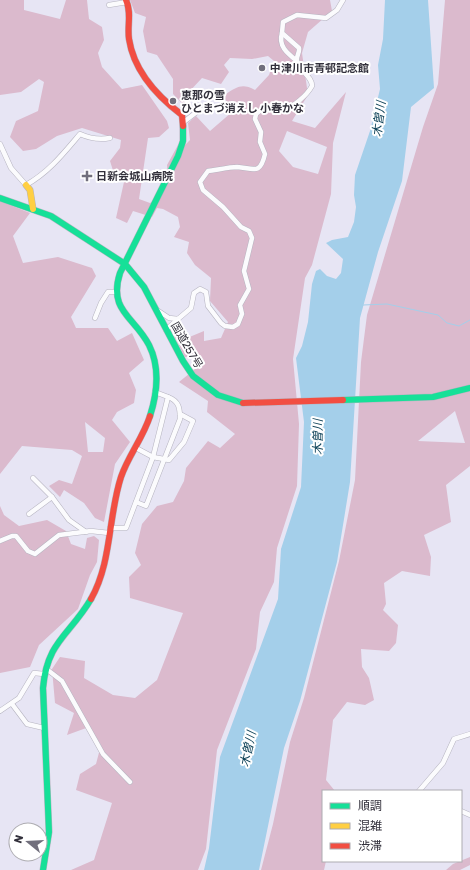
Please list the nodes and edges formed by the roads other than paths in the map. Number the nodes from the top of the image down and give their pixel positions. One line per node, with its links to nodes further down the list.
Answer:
1 (343, 0): 4 (street)
2 (127, 1): 3 (street); 7 (main road)
3 (109, 5)
4 (282, 33): 5 (street); 5 (street)
5 (297, 61): 17 (street)
6 (205, 109): 7 (street)
7 (184, 121): 13 (main road)
8 (110, 138): 10 (street)
9 (0, 144): 10 (street)
10 (26, 185): 12 (main road)
11 (0, 198): 12 (main road, 国道257号)
12 (33, 208): 13 (main road, 国道257号)
13 (125, 264): 14 (main road); 15 (main road, 国道257号)
14 (114, 292): 16 (street); 20 (main road)
15 (155, 309): 17 (street); 18 (main road, 国道257号)
16 (96, 318)
17 (178, 319): 18 (street)
18 (166, 330): 19 (main road, 国道257号)
19 (470, 388)
20 (155, 392): 21 (street); 23 (main road)
21 (168, 397): 22 (street); 24 (street)
22 (180, 414): 25 (street); 25 (street)
23 (136, 448): 24 (street); 30 (main road)
24 (153, 457): 25 (street); 28 (street)
25 (164, 460): 28 (street)
26 (33, 478): 27 (street)
27 (52, 497): 29 (street); 31 (street)
28 (136, 502): 30 (street)
29 (29, 514)
30 (109, 530): 31 (street); 33 (main road)
31 (86, 532): 32 (street)
32 (0, 542)
33 (46, 672): 34 (street); 36 (main road); 38 (street)
34 (12, 704): 35 (street); 36 (street)
35 (0, 711)
36 (44, 728): 40 (main road)
37 (470, 734): 39 (street)
38 (130, 782)
39 (420, 790)
40 (44, 870)

